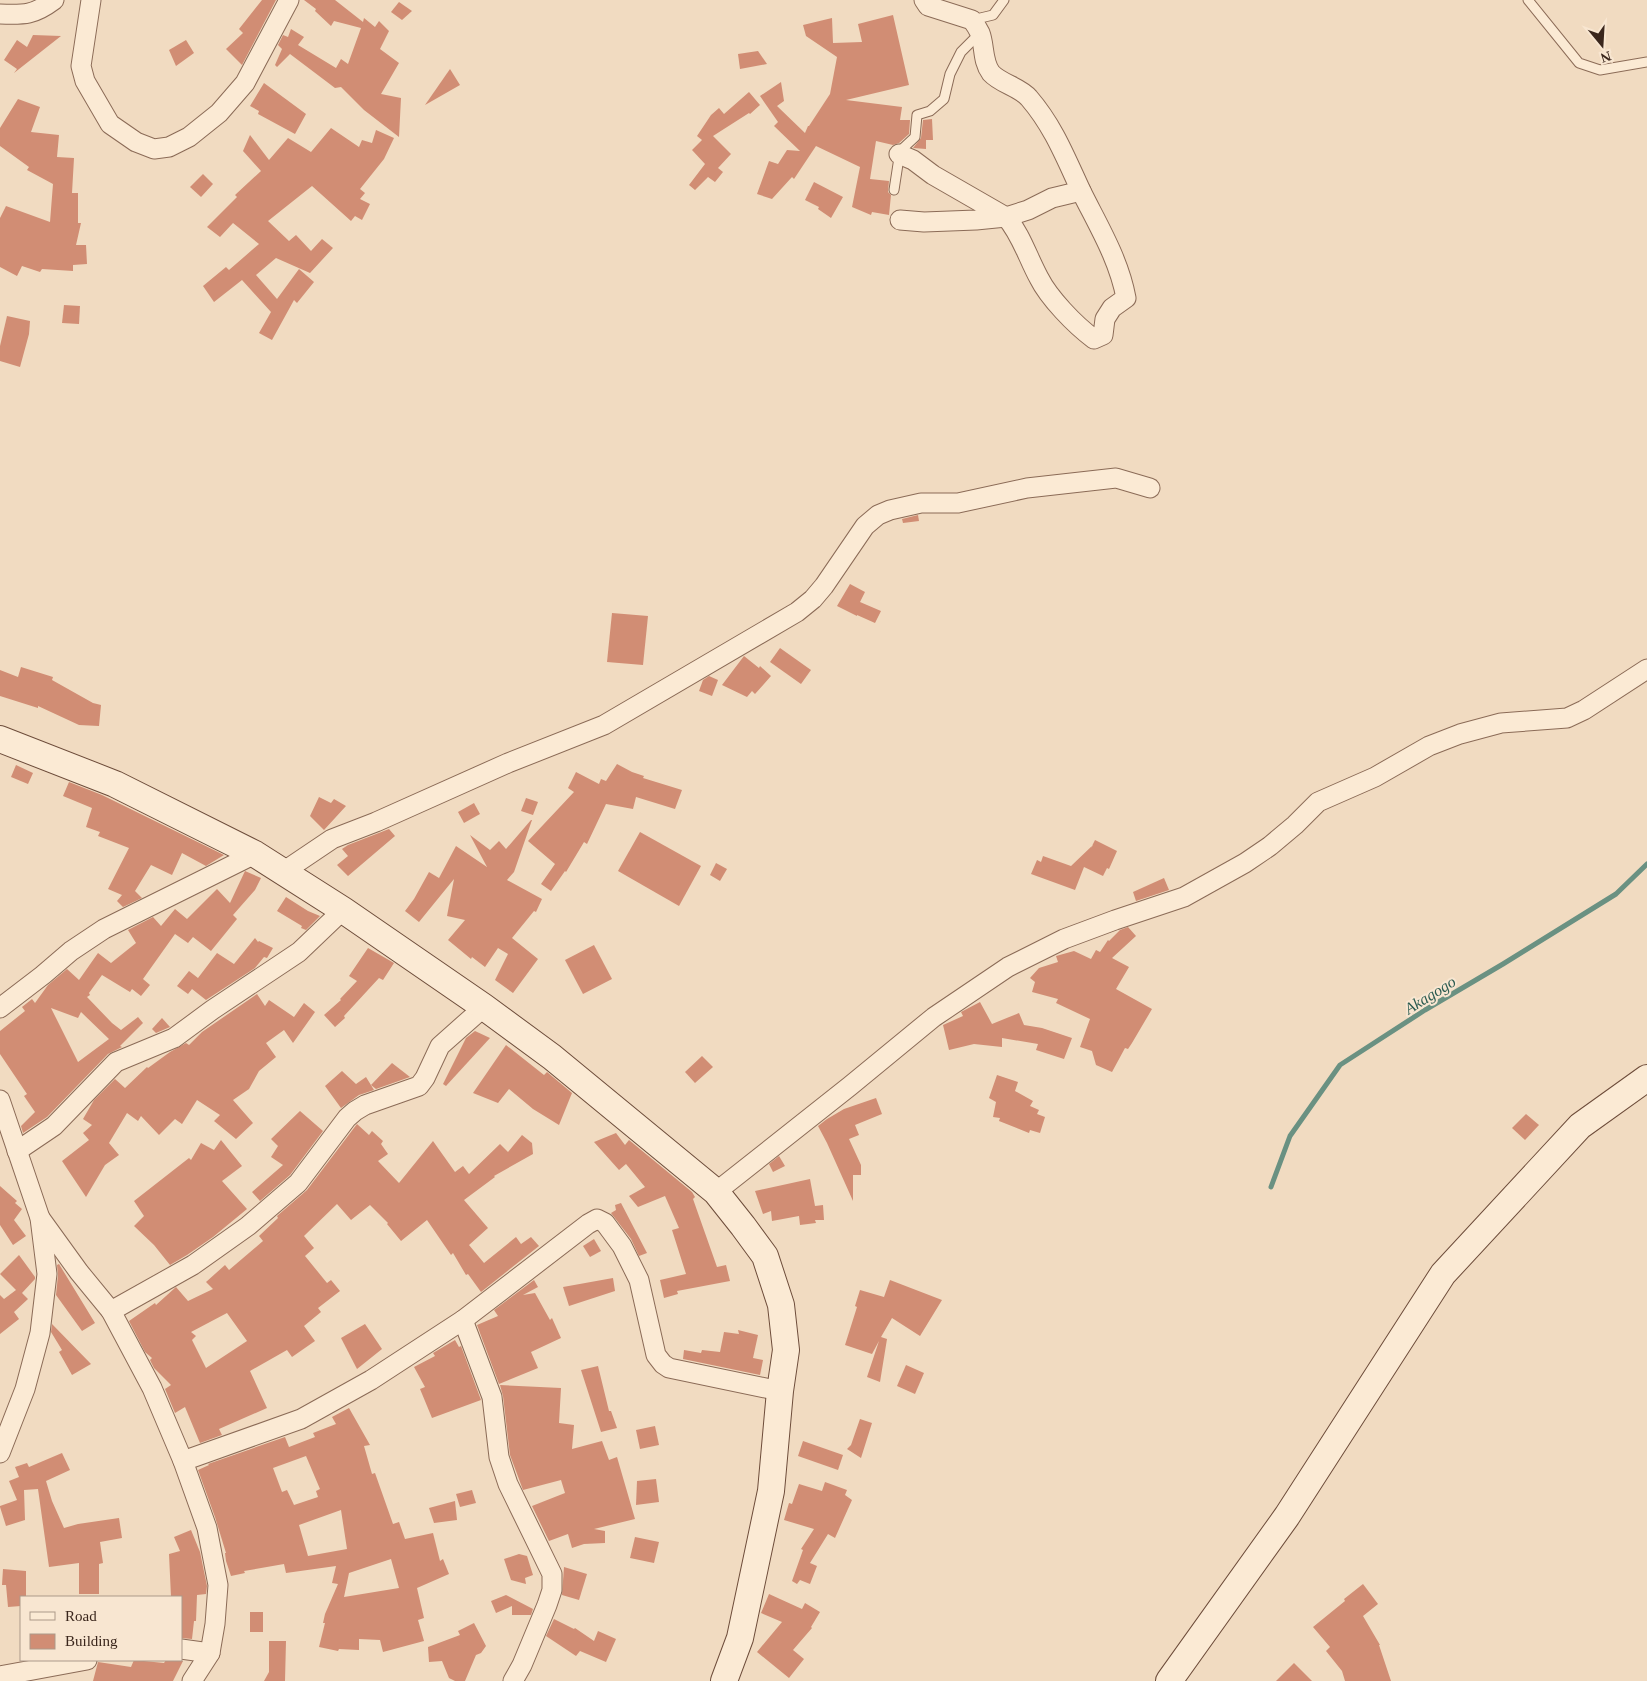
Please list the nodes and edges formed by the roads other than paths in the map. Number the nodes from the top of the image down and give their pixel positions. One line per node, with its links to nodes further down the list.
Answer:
1 (54, 0): 7 (street)
2 (92, 0): 3 (street)
3 (288, 0)
4 (924, 0): 8 (street)
5 (1004, 0): 8 (lane)
6 (1528, 0): 9 (lane)
7 (0, 14)
8 (976, 27): 10 (lane); 12 (street)
9 (1647, 62)
10 (899, 154): 11 (lane); 13 (street)
11 (894, 190)
12 (1081, 191): 13 (street); 13 (street)
13 (1006, 217): 14 (street)
14 (900, 220)
15 (1150, 488): 19 (street)
16 (1647, 669): 26 (street)
17 (0, 739): 18 (main road)
18 (255, 854): 19 (main road); 22 (street)
19 (283, 872): 20 (main road)
20 (343, 910): 21 (main road); 25 (street)
21 (484, 1006): 26 (main road); 28 (street)
22 (0, 1008)
23 (1647, 1078): 40 (main road)
24 (0, 1100): 25 (street)
25 (17, 1151): 27 (street)
26 (716, 1192): 30 (main road)
27 (40, 1218): 28 (street); 31 (street)
28 (110, 1311): 32 (street)
29 (463, 1320): 30 (street); 32 (street); 38 (street)
30 (780, 1390): 39 (main road)
31 (0, 1453)
32 (183, 1461): 34 (street)
33 (182, 1649): 34 (street)
34 (210, 1653): 37 (street)
35 (82, 1661): 36 (street)
36 (0, 1676)
37 (192, 1681)
38 (513, 1681)
39 (724, 1681)
40 (1169, 1681)

